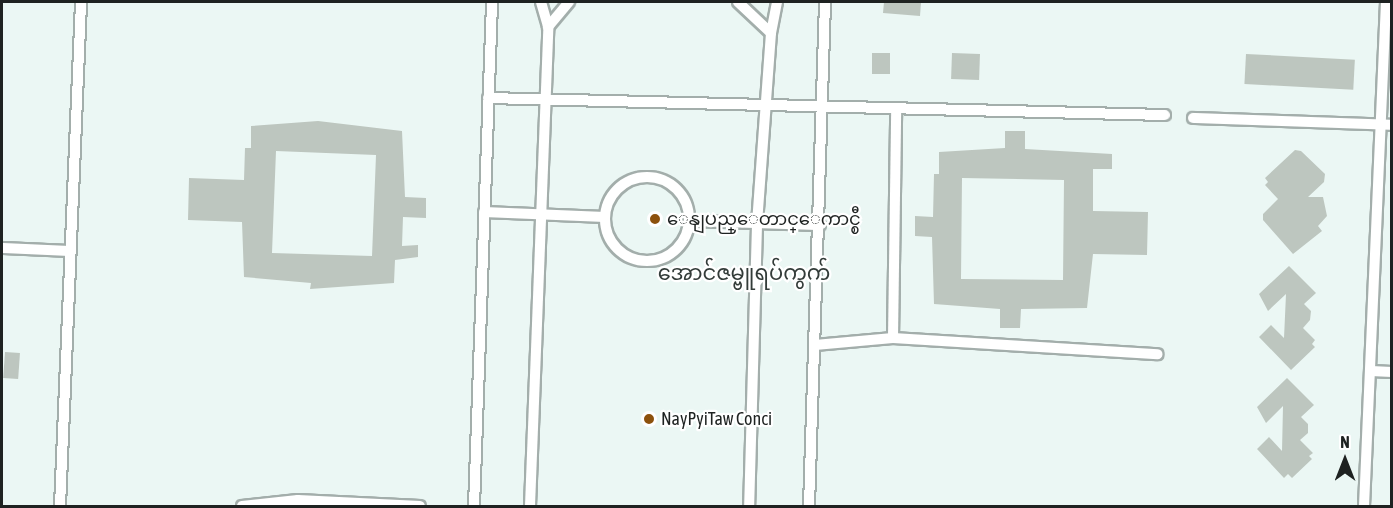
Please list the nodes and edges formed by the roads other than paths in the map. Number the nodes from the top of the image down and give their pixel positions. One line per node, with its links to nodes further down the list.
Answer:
1 (81, 2): 26 (street)
2 (492, 2): 11 (street)
3 (541, 2): 9 (street)
4 (569, 2): 9 (street)
5 (738, 2): 10 (street)
6 (777, 2): 10 (street)
7 (825, 2): 14 (street)
8 (1386, 2): 18 (street)
9 (548, 27): 12 (street)
10 (771, 33): 13 (street)
11 (488, 98): 12 (street); 19 (street)
12 (546, 99): 13 (street); 20 (street)
13 (763, 108): 14 (street); 23 (street)
14 (824, 108): 15 (street); 24 (street)
15 (896, 110): 16 (street); 27 (street)
16 (1165, 115)
17 (1193, 118): 18 (street)
18 (1386, 125): 30 (street)
19 (484, 212): 20 (street); 35 (street)
20 (542, 214): 21 (street); 36 (street)
21 (605, 217): 22 (street); 22 (street)
22 (690, 221): 23 (street)
23 (758, 225): 24 (street); 37 (street)
24 (820, 225): 28 (street)
25 (2, 248): 26 (street)
26 (70, 251): 32 (street)
27 (893, 338): 28 (street); 29 (street)
28 (815, 345): 38 (street)
29 (1158, 354)
30 (1371, 371): 31 (street); 39 (street)
31 (1392, 372)
32 (60, 507)
33 (243, 507): 34 (street)
34 (420, 507)
35 (474, 507)
36 (530, 507)
37 (749, 507)
38 (809, 507)
39 (1364, 507)

